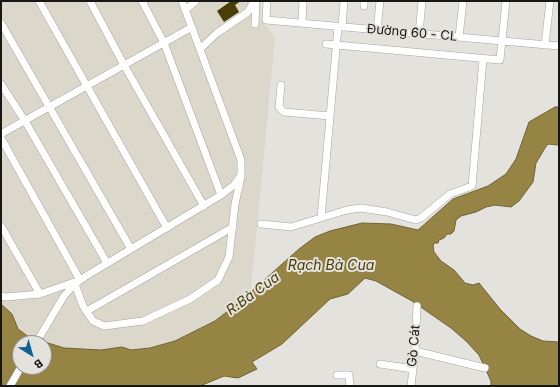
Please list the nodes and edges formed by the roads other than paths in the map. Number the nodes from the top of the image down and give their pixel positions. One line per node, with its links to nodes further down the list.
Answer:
1 (39, 1): 35 (street)
2 (90, 1): 32 (street)
3 (142, 1): 25 (street)
4 (182, 1): 15 (street)
5 (196, 1): 15 (street)
6 (255, 1): 18 (street); 30 (street)
7 (268, 1): 17 (street, Đường 60 - CL)
8 (303, 1): 17 (street)
9 (344, 1): 20 (street)
10 (380, 1): 21 (street)
11 (422, 1): 22 (street)
12 (462, 1): 23 (street)
13 (506, 1): 24 (street)
14 (550, 1): 28 (street)
15 (185, 10): 19 (street)
16 (1, 23): 36 (street)
17 (302, 23): 20 (street, Đường 60 - CL)
18 (255, 24)
19 (192, 27): 25 (street); 30 (street)
20 (340, 27): 21 (street, Đường 60 - CL); 27 (street)
21 (377, 30): 22 (street, Đường 60 - CL)
22 (418, 34): 23 (street, Đường 60 - CL)
23 (459, 37): 24 (street, Đường 60 - CL)
24 (502, 41): 28 (street, Đường 60 - CL); 31 (street)
25 (164, 43): 32 (street); 42 (street)
26 (326, 44): 27 (street)
27 (336, 45): 31 (street); 37 (street)
28 (545, 45): 29 (street, Đường 60 - CL)
29 (559, 46)
30 (200, 50): 41 (street)
31 (483, 59): 44 (street)
32 (124, 65): 35 (street); 43 (street)
33 (1, 84): 38 (street)
34 (281, 85): 37 (street)
35 (87, 86): 36 (street); 48 (street)
36 (50, 107): 38 (street); 49 (street)
37 (330, 116): 44 (street)
38 (25, 121): 39 (street); 50 (street)
39 (1, 134)
40 (1, 138): 51 (street)
41 (241, 175): 42 (street); 47 (street)
42 (222, 195): 43 (street)
43 (204, 206): 48 (street)
44 (321, 218): 45 (street)
45 (261, 224)
46 (1, 226): 52 (street)
47 (233, 227): 55 (street); 55 (street)
48 (167, 228): 49 (street)
49 (131, 249): 50 (street)
50 (107, 263): 51 (street)
51 (77, 282): 52 (street); 55 (street); 56 (street)
52 (40, 294): 53 (street)
53 (1, 296)
54 (417, 306): 57 (street, Gò Cát)
55 (87, 311)
56 (41, 335)
57 (415, 350): 59 (street); 60 (street, Gò Cát)
58 (380, 364): 60 (street)
59 (485, 368)
60 (413, 369): 65 (street, Gò Cát)
61 (337, 374): 64 (street)
62 (16, 375): 63 (street)
63 (10, 386)
64 (350, 386)
65 (410, 386)

